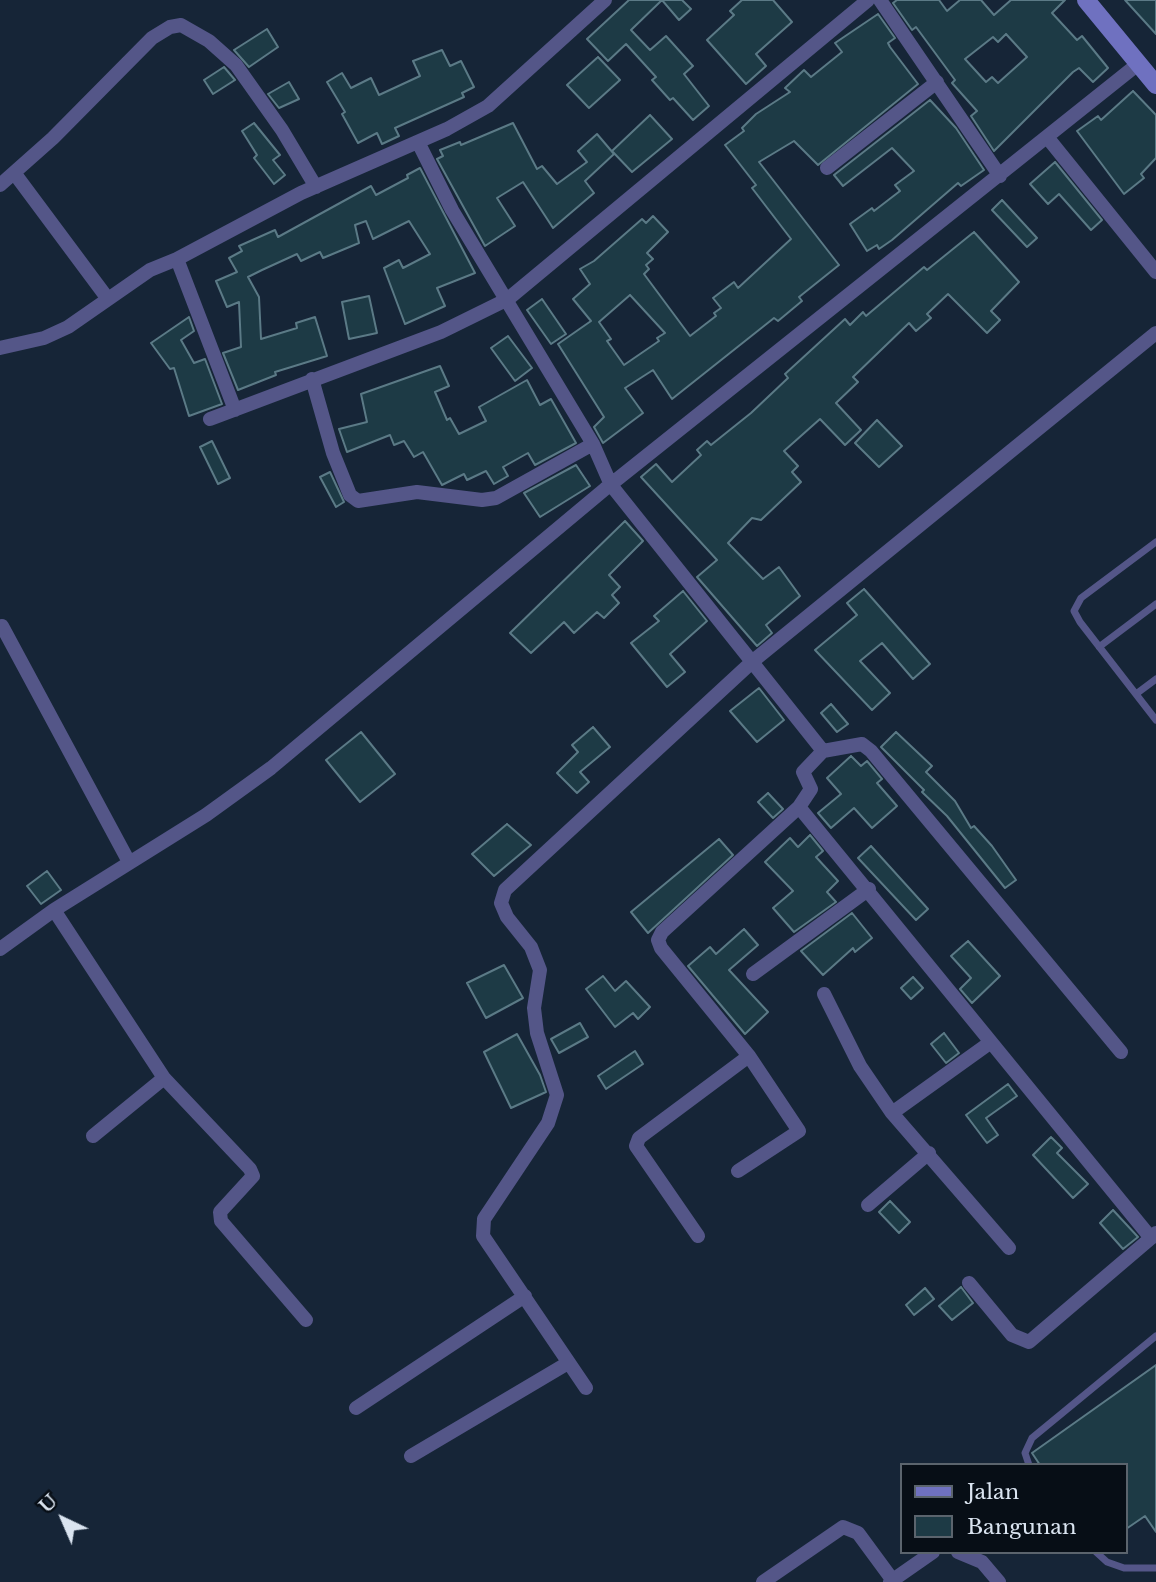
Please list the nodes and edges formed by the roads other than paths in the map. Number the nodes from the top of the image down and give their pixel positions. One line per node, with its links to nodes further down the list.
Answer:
1 (605, 0): 9 (street)
2 (868, 0): 18 (street)
3 (880, 0): 6 (street)
4 (1086, 0): 5 (main road)
5 (1138, 64): 7 (main road); 8 (street)
6 (937, 82): 10 (street); 12 (street)
7 (1156, 85)
8 (1048, 137): 12 (street); 16 (street)
9 (418, 142): 14 (street); 18 (street)
10 (827, 168)
11 (15, 174): 13 (street); 14 (street); 17 (street)
12 (1000, 176): 25 (street)
13 (0, 185)
14 (316, 187): 15 (street)
15 (177, 259): 17 (street); 22 (street)
16 (1156, 272)
17 (108, 299): 20 (street)
18 (508, 299): 21 (street); 24 (street)
19 (1156, 333): 30 (street)
20 (0, 348)
21 (312, 379): 22 (street); 24 (street)
22 (235, 410): 23 (street)
23 (210, 419)
24 (593, 444): 25 (street)
25 (611, 485): 30 (street); 36 (street)
26 (1156, 542): 29 (lane)
27 (1156, 604): 29 (lane)
28 (2, 626): 36 (street)
29 (1099, 647): 32 (lane)
30 (753, 661): 34 (street); 55 (street)
31 (1156, 679): 32 (lane)
32 (1136, 694): 33 (lane)
33 (1156, 720)
34 (823, 751): 35 (street); 43 (street)
35 (799, 807): 37 (street); 44 (street)
36 (129, 862): 38 (street)
37 (869, 889): 40 (street); 42 (street)
38 (54, 910): 39 (street); 45 (street)
39 (0, 949)
40 (752, 974)
41 (824, 994): 46 (street)
42 (991, 1042): 46 (street); 52 (street)
43 (1121, 1052)
44 (750, 1056): 49 (street); 51 (street)
45 (164, 1078): 47 (street); 56 (street)
46 (892, 1113): 48 (street)
47 (93, 1136)
48 (929, 1153): 50 (street); 53 (street)
49 (738, 1171)
50 (869, 1205)
51 (698, 1236)
52 (1154, 1236): 54 (street)
53 (1009, 1248)
54 (969, 1283)
55 (525, 1296): 58 (street); 60 (street)
56 (306, 1320)
57 (1156, 1336): 62 (lane)
58 (568, 1363): 59 (street); 61 (street)
59 (586, 1388)
60 (356, 1408)
61 (411, 1457)
62 (1028, 1463)
63 (930, 1554): 67 (street)
64 (963, 1554): 69 (street)
65 (1098, 1554): 66 (lane)
66 (1156, 1568)
67 (893, 1581): 68 (street)
68 (763, 1582)
69 (999, 1582)

